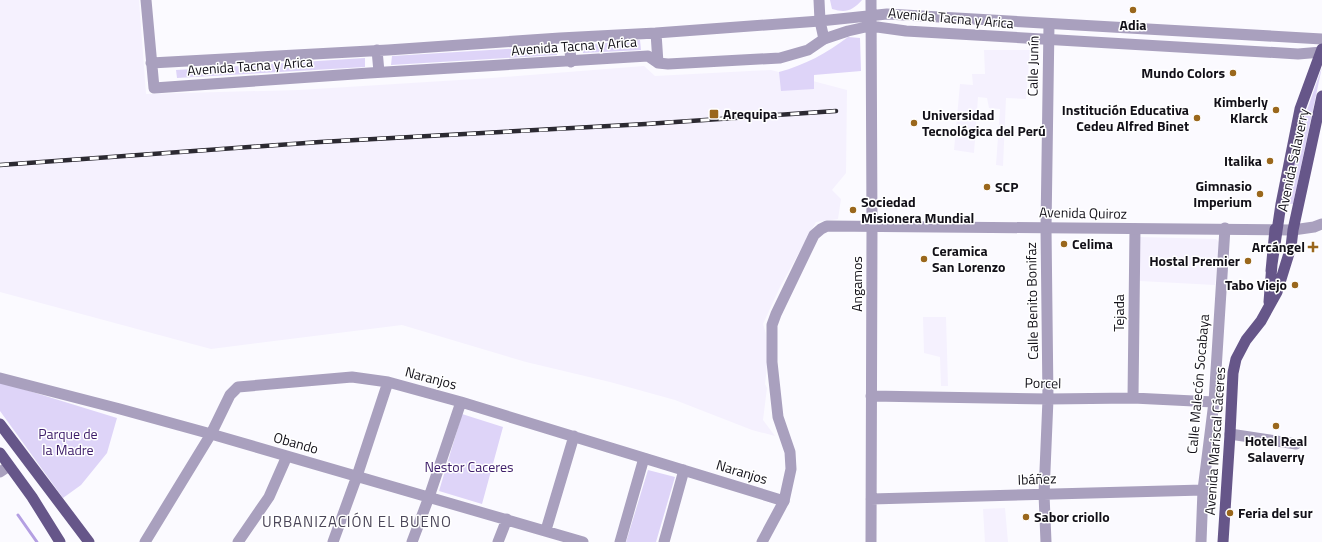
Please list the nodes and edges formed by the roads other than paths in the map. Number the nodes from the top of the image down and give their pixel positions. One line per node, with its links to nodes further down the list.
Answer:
1 (146, 0): 15 (street)
2 (819, 0): 4 (street)
3 (871, 0): 5 (street, Angamos)
4 (820, 21): 5 (street, Avenida Tacna y Arica); 7 (street, Avenida Tacna y Arica); 9 (street)
5 (870, 21): 6 (street, Avenida Tacna y Arica); 9 (street, Avenida Tacna y Arica); 11 (street, Avenida Tacna y Arica); 20 (street, Angamos)
6 (1049, 24): 10 (street, Avenida Tacna y Arica); 11 (street, Calle Junín)
7 (656, 34): 8 (street, Avenida Tacna y Arica); 16 (street)
8 (569, 38): 12 (street, Avenida Tacna y Arica); 14 (street)
9 (824, 39): 16 (street, Avenida Tacna y Arica)
10 (1322, 39)
11 (1048, 40): 13 (street, Avenida Tacna y Arica); 21 (street, Calle Junín)
12 (377, 50): 15 (street, Avenida Tacna y Arica); 17 (street)
13 (1322, 51): 26 (main road, Avenida Salaverry)
14 (571, 62): 16 (street, Avenida Tacna y Arica); 17 (street, Avenida Tacna y Arica)
15 (151, 63): 17 (street, Avenida Tacna y Arica)
16 (658, 63)
17 (379, 72)
18 (1322, 96): 25 (main road, Avenida Salaverry)
19 (1322, 224): 25 (street, Avenida Quiroz)
20 (872, 226): 21 (street, Avenida Quiroz); 30 (street, Angamos); 50 (street, Avenida Quiroz)
21 (1046, 228): 23 (street, Avenida Quiroz); 32 (street, Calle Benito Bonifaz)
22 (1225, 228): 23 (street, Avenida Quiroz); 24 (street, Avenida Quiroz); 34 (street, Calle Malecón Socabaya)
23 (1134, 229): 31 (street, Tejada)
24 (1274, 229): 25 (street, Avenida Quiroz); 26 (main road, Avenida Mariscal Cáceres)
25 (1293, 230): 27 (main road, Avenida Mariscal Cáceres)
26 (1271, 271): 27 (main road, Avenida Mariscal Cáceres)
27 (1269, 305): 37 (main road, Avenida Mariscal Cáceres)
28 (0, 378): 36 (street, Obando)
29 (388, 382): 33 (street, Naranjos); 36 (street, Naranjos); 45 (street)
30 (871, 396): 32 (street, Porcel); 49 (street, Angamos)
31 (1133, 398): 32 (street, Porcel); 34 (street, Porcel)
32 (1048, 399): 47 (street, Calle Benito Bonifaz)
33 (461, 402): 38 (street, Naranjos); 48 (street)
34 (1214, 402): 46 (street, Calle Malecón Socabaya)
35 (0, 424): 54 (main road)
36 (211, 434): 41 (street, Obando); 55 (street, Naranjos)
37 (1230, 434): 39 (street); 67 (main road, Avenida Mariscal Cáceres)
38 (574, 436): 42 (street, Naranjos); 52 (street)
39 (1296, 444)
40 (0, 453): 43 (main road)
41 (288, 456): 45 (street, Obando); 56 (street)
42 (644, 458): 44 (street, Naranjos); 61 (street)
43 (5, 469): 53 (main road)
44 (684, 470): 50 (street, Naranjos); 62 (street)
45 (357, 476): 48 (street, Obando); 57 (street)
46 (1203, 490): 47 (street, Ibáñez); 66 (street, Calle Malecón Socabaya)
47 (1044, 494): 49 (street, Ibáñez); 65 (street, Calle Benito Bonifaz)
48 (429, 497): 51 (street, Obando); 58 (street)
49 (871, 499): 64 (street, Angamos)
50 (784, 501): 63 (street, Avenida Quiroz)
51 (507, 519): 52 (street, Obando); 59 (street)
52 (546, 530): 60 (street, Obando)
53 (60, 542)
54 (89, 542)
55 (145, 542)
56 (238, 542)
57 (333, 542)
58 (412, 542)
59 (498, 542)
60 (583, 542)
61 (620, 542)
62 (664, 542)
63 (762, 542)
64 (871, 542)
65 (1046, 542)
66 (1202, 542)
67 (1223, 542)

